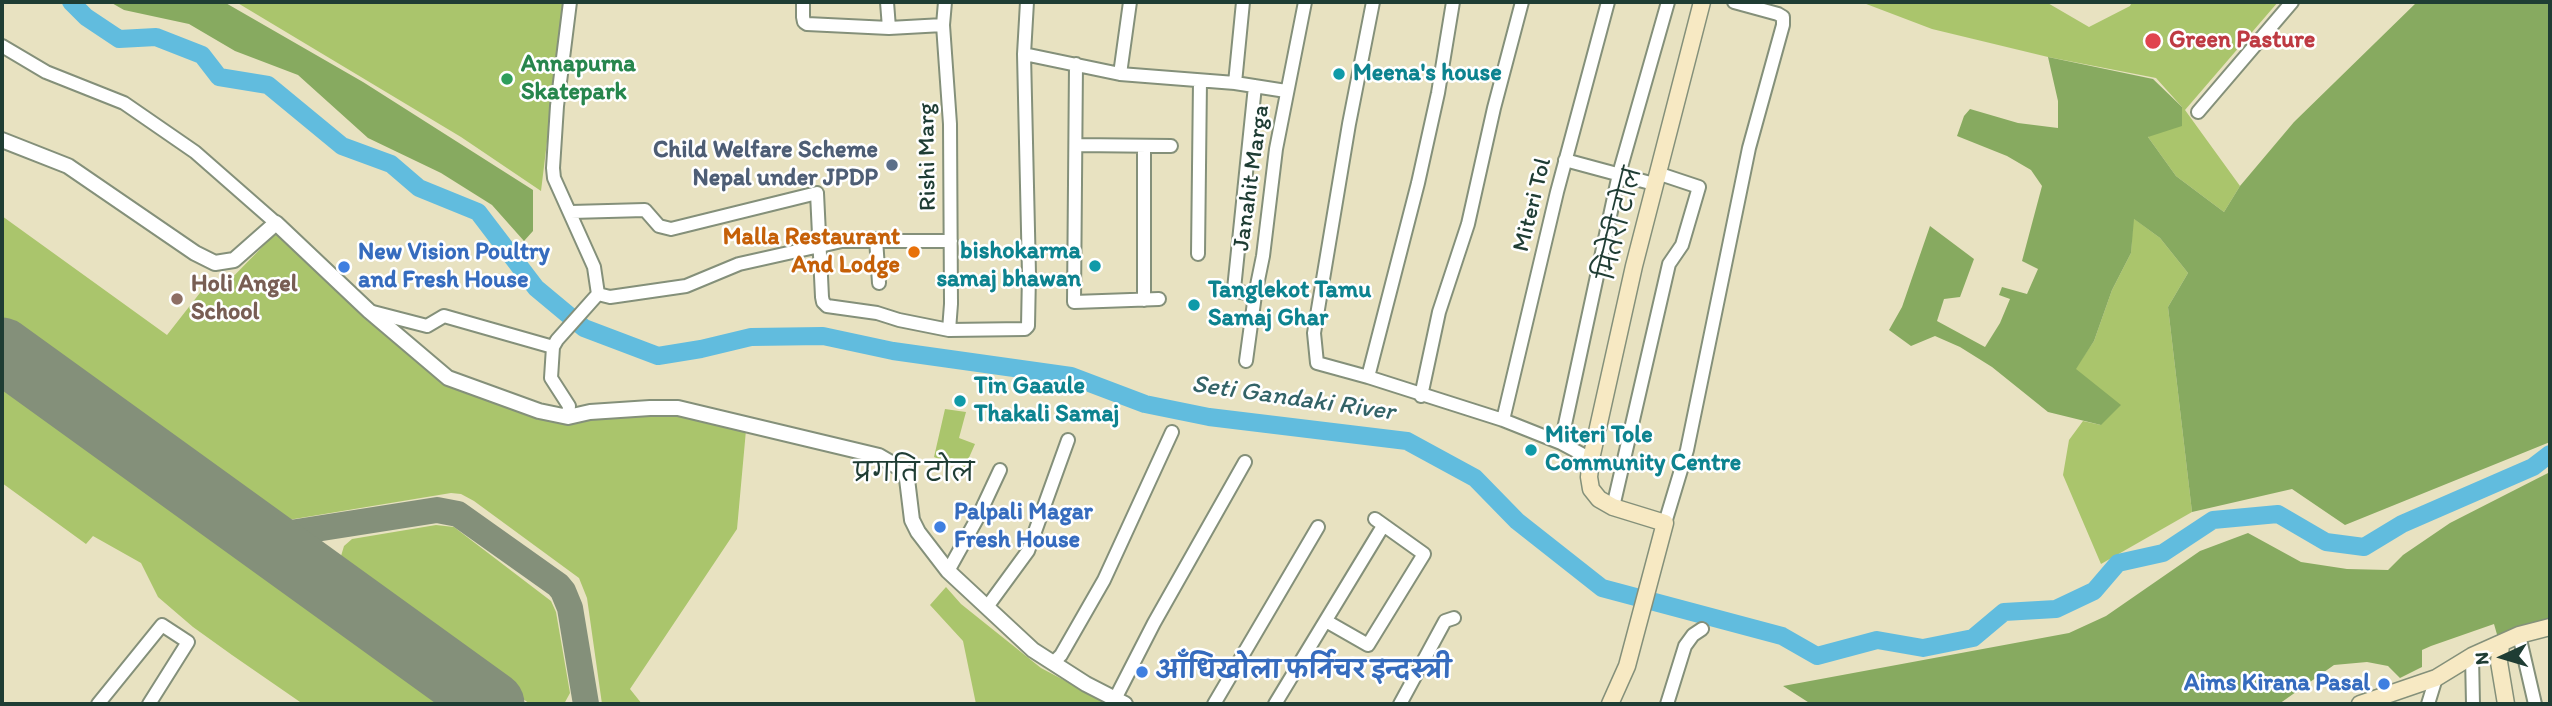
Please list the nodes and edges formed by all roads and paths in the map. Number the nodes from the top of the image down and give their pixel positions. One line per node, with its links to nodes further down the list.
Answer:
1 (570, 2): 35 (street)
2 (803, 2): 18 (street)
3 (887, 2): 18 (street)
4 (945, 2): 17 (street, Rishi Marg)
5 (1027, 2): 20 (street)
6 (1130, 2): 22 (street)
7 (1243, 2): 24 (street)
8 (1305, 2): 26 (street, Janahit Marga)
9 (1373, 2): 50 (street)
10 (1453, 2): 50 (street)
11 (1522, 2): 51 (street)
12 (1608, 2): 32 (street, Miteri Tol)
13 (1668, 2): 33 (street, मितेरी टोल)
14 (1702, 2): 34 (main road, मितेरी टोल)
15 (1734, 2): 61 (street)
16 (2292, 2): 27 (street)
17 (943, 25): 18 (street); 38 (street, Rishi Marg)
18 (889, 28)
19 (2, 46): 36 (street)
20 (1024, 54): 21 (street); 47 (street)
21 (1076, 64): 22 (street); 29 (street)
22 (1120, 74): 23 (street)
23 (1200, 80): 24 (street); 40 (street)
24 (1236, 83): 25 (street)
25 (1255, 86): 26 (street); 42 (street)
26 (1286, 91): 42 (street, Janahit Marga)
27 (2199, 112)
28 (2, 140): 36 (street)
29 (1076, 145): 30 (street); 45 (street)
30 (1144, 146): 31 (street); 45 (street)
31 (1171, 146)
32 (1565, 160): 33 (street); 53 (street, Miteri Tol)
33 (1619, 174): 34 (street); 56 (street, मितेरी टोल)
34 (1656, 178): 57 (main road, मितेरी टोल); 60 (street)
35 (570, 212): 39 (street); 43 (street)
36 (276, 223): 46 (street)
37 (876, 239): 38 (street); 39 (street); 41 (street)
38 (951, 241): 47 (street, Rishi Marg)
39 (821, 246): 43 (street); 47 (street)
40 (1198, 254)
41 (878, 283)
42 (1255, 295): 49 (street, Janahit Marga)
43 (600, 298): 48 (street)
44 (1159, 299): 45 (street)
45 (1144, 300)
46 (369, 311): 48 (street); 52 (street)
47 (949, 330)
48 (552, 347): 52 (street)
49 (1247, 361)
50 (1368, 377): 51 (street)
51 (1421, 396): 53 (street)
52 (568, 417): 63 (street)
53 (1503, 420): 56 (street)
54 (1172, 432): 72 (street)
55 (1068, 440): 64 (street)
56 (1561, 443): 57 (street)
57 (1591, 459): 60 (main road, मितेरी टोल)
58 (1245, 463): 74 (street)
59 (1000, 470): 63 (street)
60 (1613, 507): 61 (main road)
61 (1665, 523): 81 (main road)
62 (1318, 527): 78 (street)
63 (948, 571): 64 (street)
64 (987, 607): 72 (street)
65 (1454, 618): 80 (street)
66 (1326, 621): 66 (street); 79 (street)
67 (2550, 627): 69 (main road)
68 (1702, 629): 82 (street)
69 (2519, 635): 70 (main road); 86 (street)
70 (2501, 645): 71 (main road); 85 (main road)
71 (2472, 656): 73 (main road); 84 (street)
72 (1054, 663): 74 (street)
73 (2436, 678): 75 (main road); 83 (street)
74 (1120, 701)
75 (2368, 702)
76 (99, 704): 77 (street)
77 (149, 704)
78 (1214, 704)
79 (1275, 704)
80 (1400, 704)
81 (1610, 704)
82 (1667, 704)
83 (2428, 704)
84 (2473, 704)
85 (2506, 704)
86 (2535, 704)

